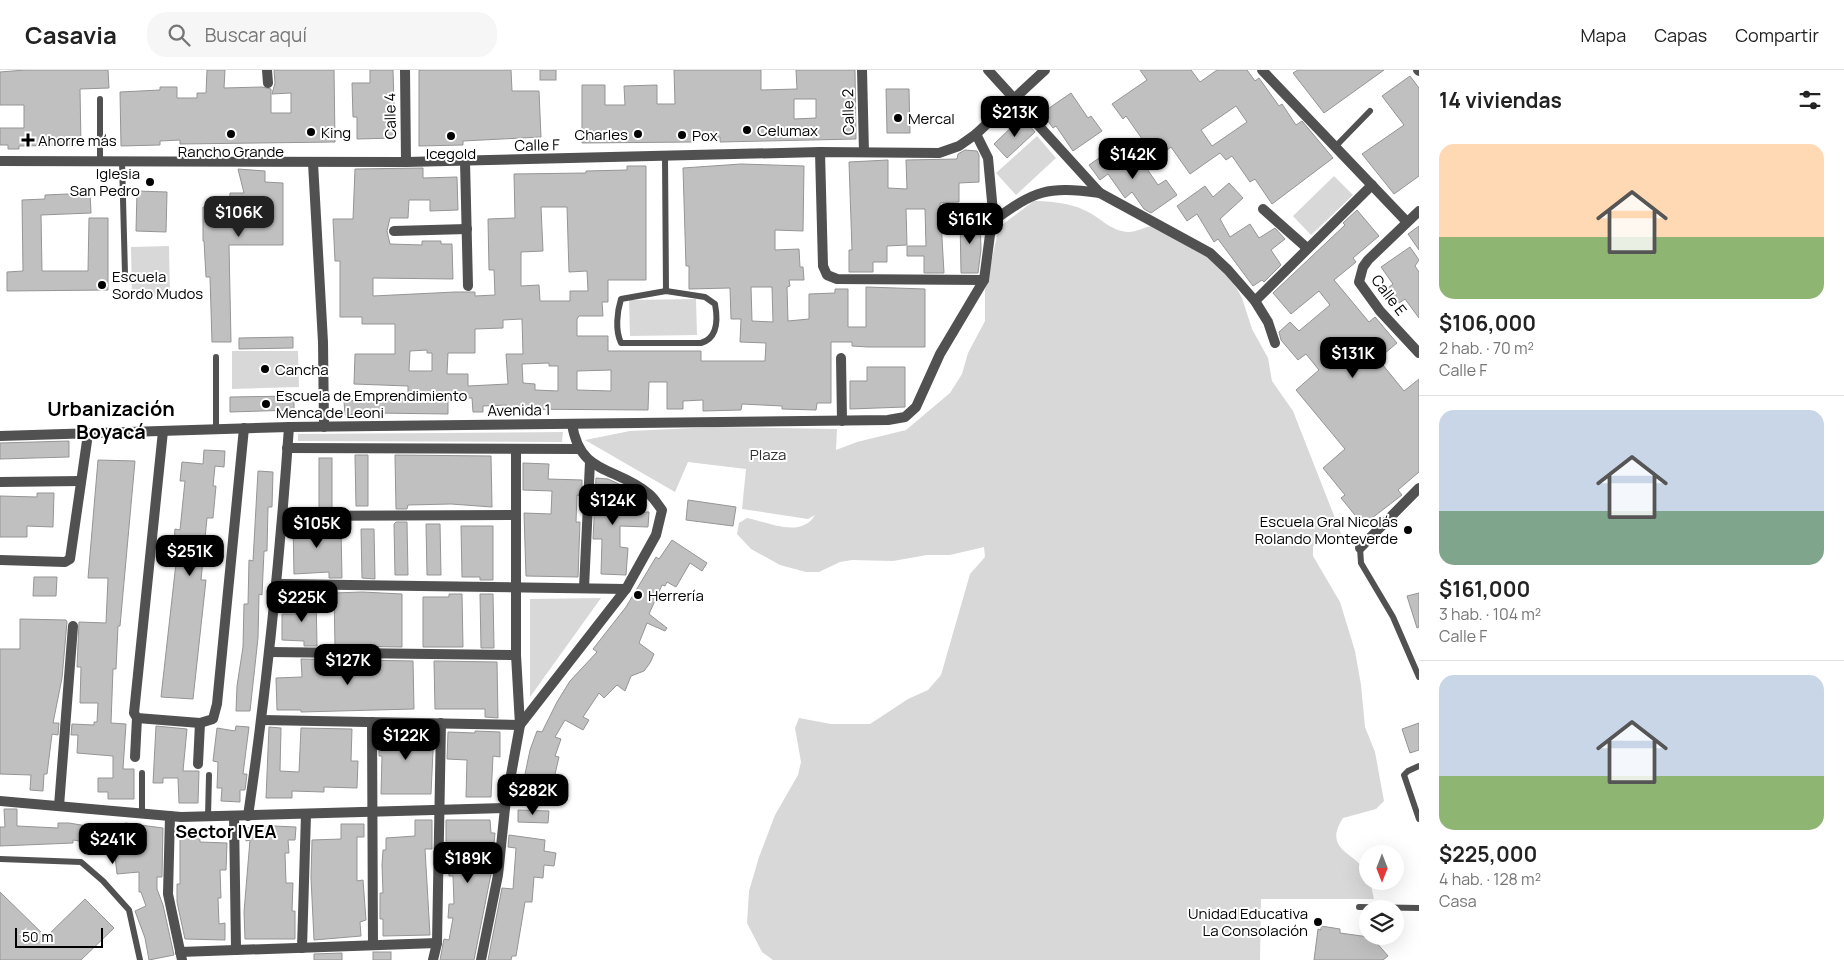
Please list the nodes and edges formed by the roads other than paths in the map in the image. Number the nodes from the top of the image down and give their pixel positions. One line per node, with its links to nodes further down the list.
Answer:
1 (268, 70): 7 (street)
2 (405, 70): 21 (street, Calle 4)
3 (862, 70): 14 (street, Calle 2)
4 (988, 70): 8 (street)
5 (1045, 70): 8 (street, Calle F)
6 (1262, 70): 12 (street)
7 (268, 83)
8 (1013, 98): 11 (street, Calle F); 23 (street)
9 (100, 99): 17 (lane)
10 (1370, 111): 12 (lane)
11 (976, 134): 14 (street, Calle F); 26 (street)
12 (1335, 147): 22 (street)
13 (820, 152): 14 (street, Calle F); 15 (street, Calle F); 32 (street)
14 (864, 152)
15 (665, 156): 19 (street, Calle F); 34 (lane)
16 (0, 161): 17 (street, Calle F)
17 (100, 161): 18 (street, Calle F)
18 (122, 161): 20 (street, Calle F); 31 (lane)
19 (466, 161): 21 (street, Calle F); 28 (street)
20 (313, 162): 21 (street, Calle F); 43 (street)
21 (406, 162)
22 (1372, 185): 27 (street); 30 (street)
23 (1100, 193): 26 (street); 35 (street)
24 (1263, 209): 30 (street)
25 (1419, 211): 27 (street, Calle E)
26 (993, 221): 32 (street)
27 (1407, 222): 37 (street, Calle E)
28 (467, 229): 29 (street); 33 (street)
29 (394, 231)
30 (1306, 248): 35 (street)
31 (124, 274)
32 (984, 280): 40 (street, Avenida 1)
33 (468, 286)
34 (666, 291): 34 (lane)
35 (1255, 301): 36 (street)
36 (1275, 343)
37 (1419, 353)
38 (216, 357): 45 (lane)
39 (841, 358): 40 (street)
40 (842, 421): 41 (street, Avenida 1)
41 (572, 424): 43 (street, Avenida 1); 50 (street)
42 (289, 427): 43 (street, Avenida 1); 44 (street, Avenida 1); 49 (street)
43 (324, 427)
44 (244, 428): 45 (street, Avenida 1); 71 (street)
45 (216, 429): 46 (street, Avenida 1)
46 (162, 431): 47 (street, Avenida 1); 68 (street)
47 (88, 434): 48 (street, Avenida 1); 53 (street)
48 (0, 436)
49 (287, 448): 51 (street); 57 (street)
50 (578, 449): 51 (street); 52 (street)
51 (516, 450): 56 (street)
52 (590, 462): 62 (street); 63 (street)
53 (81, 481): 54 (street); 59 (street)
54 (0, 482)
55 (1419, 488): 58 (street)
56 (516, 515): 57 (street); 61 (street)
57 (283, 516): 60 (street)
58 (1360, 548): 67 (lane)
59 (0, 560)
60 (278, 584): 61 (street); 65 (street)
61 (516, 588): 62 (street); 66 (street)
62 (584, 588): 63 (street)
63 (626, 588): 73 (street)
64 (73, 626): 80 (street)
65 (270, 652): 66 (street); 69 (street)
66 (516, 655): 73 (street)
67 (1419, 677)
68 (137, 718): 71 (street); 74 (street)
69 (262, 720): 70 (street); 88 (street)
70 (372, 722): 72 (street); 83 (street)
71 (200, 723): 75 (street)
72 (441, 723): 73 (street); 82 (street)
73 (520, 725): 81 (street)
74 (134, 757)
75 (198, 764)
76 (1419, 766): 90 (lane)
77 (142, 772): 84 (lane)
78 (209, 775): 89 (lane)
79 (0, 801): 80 (street)
80 (59, 806): 84 (street)
81 (505, 808): 82 (street); 101 (street)
82 (441, 811): 83 (street); 94 (street)
83 (372, 812): 85 (street); 95 (street)
84 (142, 814): 86 (street)
85 (306, 814): 88 (street); 96 (street)
86 (170, 816): 89 (street); 98 (street)
87 (234, 816): 88 (street); 89 (street); 97 (street)
88 (248, 816)
89 (208, 817)
90 (1419, 819)
91 (0, 859): 99 (lane)
92 (1404, 908): 93 (lane)
93 (1419, 908)
94 (438, 943): 95 (street); 100 (street)
95 (373, 945): 96 (street)
96 (302, 948): 97 (street)
97 (236, 950): 98 (street)
98 (181, 956)
99 (140, 960)
100 (433, 960)
101 (481, 960)

